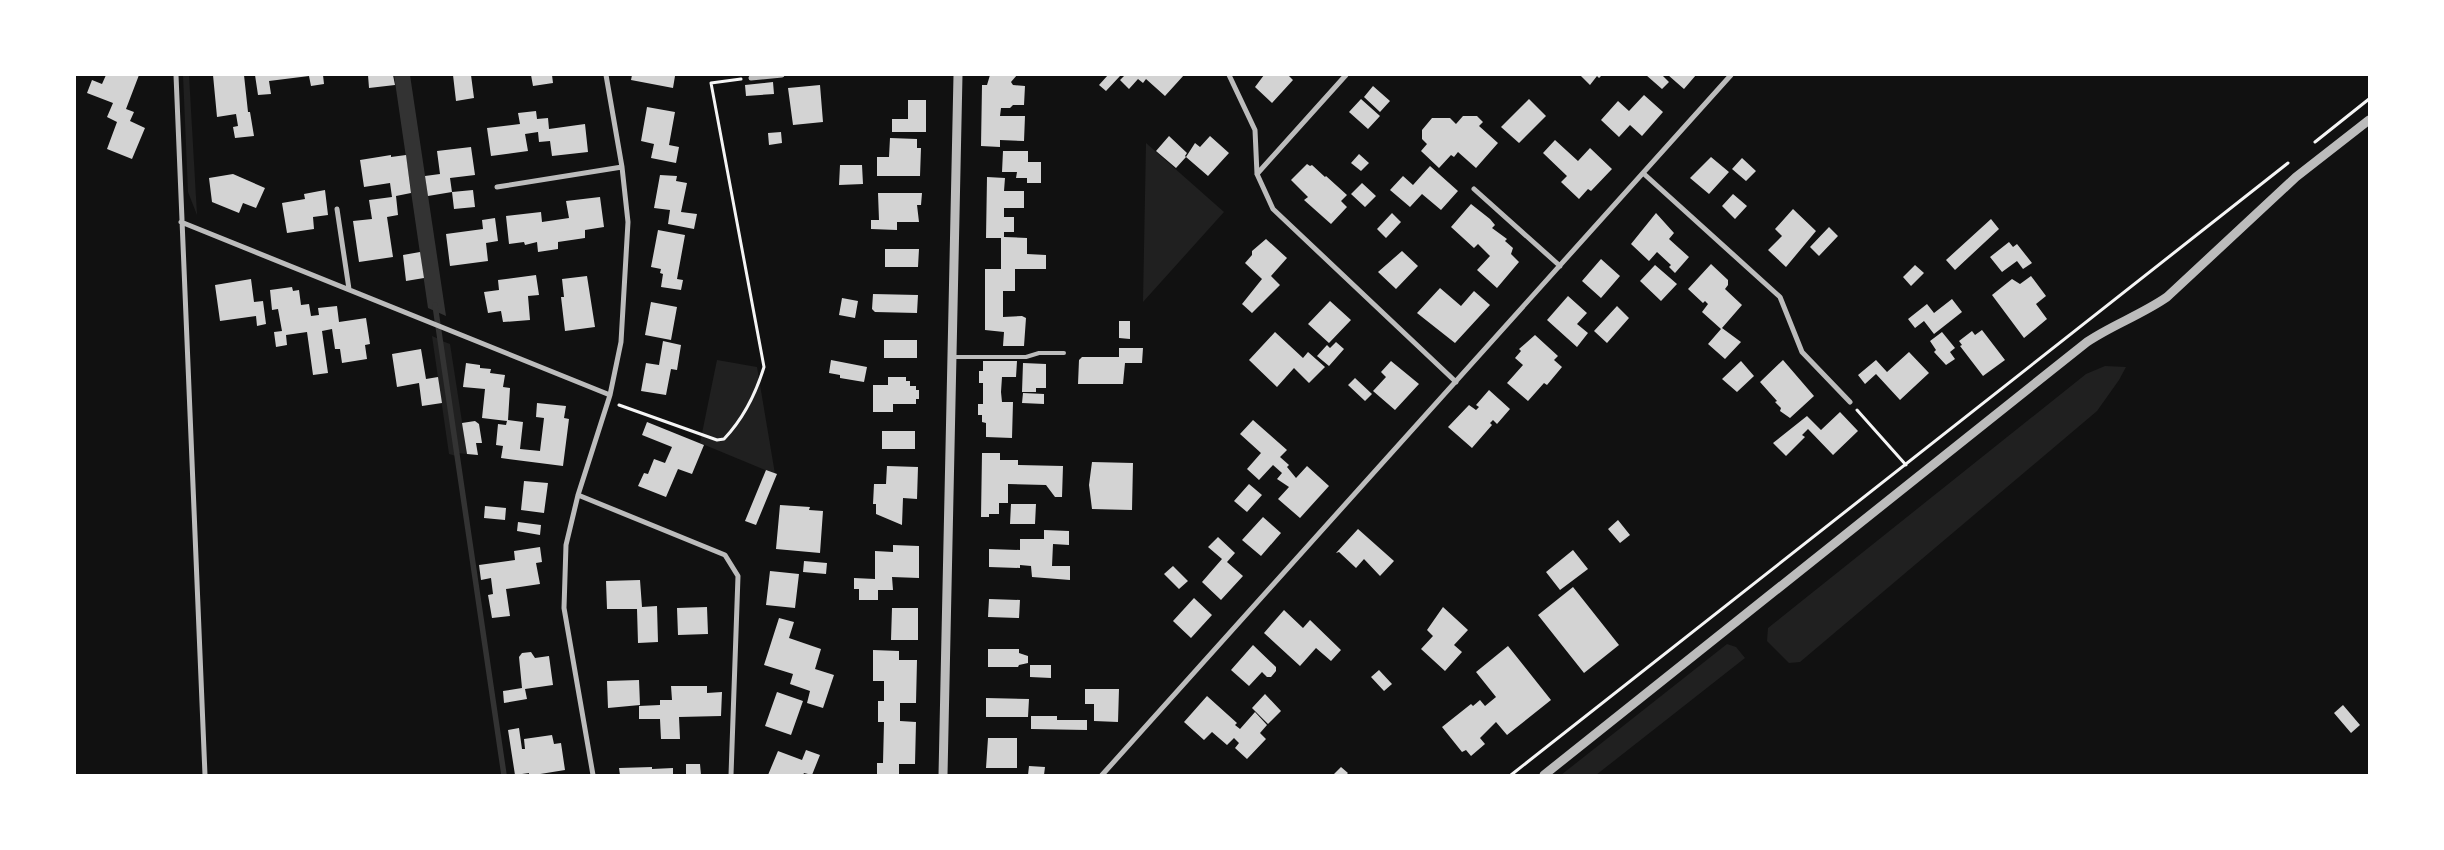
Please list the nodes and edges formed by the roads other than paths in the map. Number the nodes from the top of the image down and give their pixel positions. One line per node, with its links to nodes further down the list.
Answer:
1 (176, 75): 16 (street)
2 (606, 75): 10 (street)
3 (782, 75): 8 (street)
4 (958, 75): 20 (street)
5 (1229, 75): 12 (street)
6 (1346, 75): 12 (street)
7 (1731, 75): 11 (street)
8 (751, 78)
9 (2369, 120): 30 (street)
10 (622, 167): 13 (street); 22 (street)
11 (1643, 173): 17 (street); 23 (street)
12 (1257, 174): 21 (street)
13 (497, 187)
14 (1474, 188): 17 (street)
15 (337, 209): 18 (street)
16 (181, 222): 18 (street); 25 (street)
17 (1560, 266): 21 (street)
18 (349, 289): 22 (street)
19 (1064, 353): 20 (lane)
20 (952, 357): 28 (street)
21 (1456, 382): 29 (street)
22 (610, 395): 24 (street)
23 (1850, 402)
24 (578, 495): 26 (street); 27 (street)
25 (205, 775)
26 (593, 775)
27 (730, 775)
28 (944, 775)
29 (1102, 775)
30 (1544, 775)

